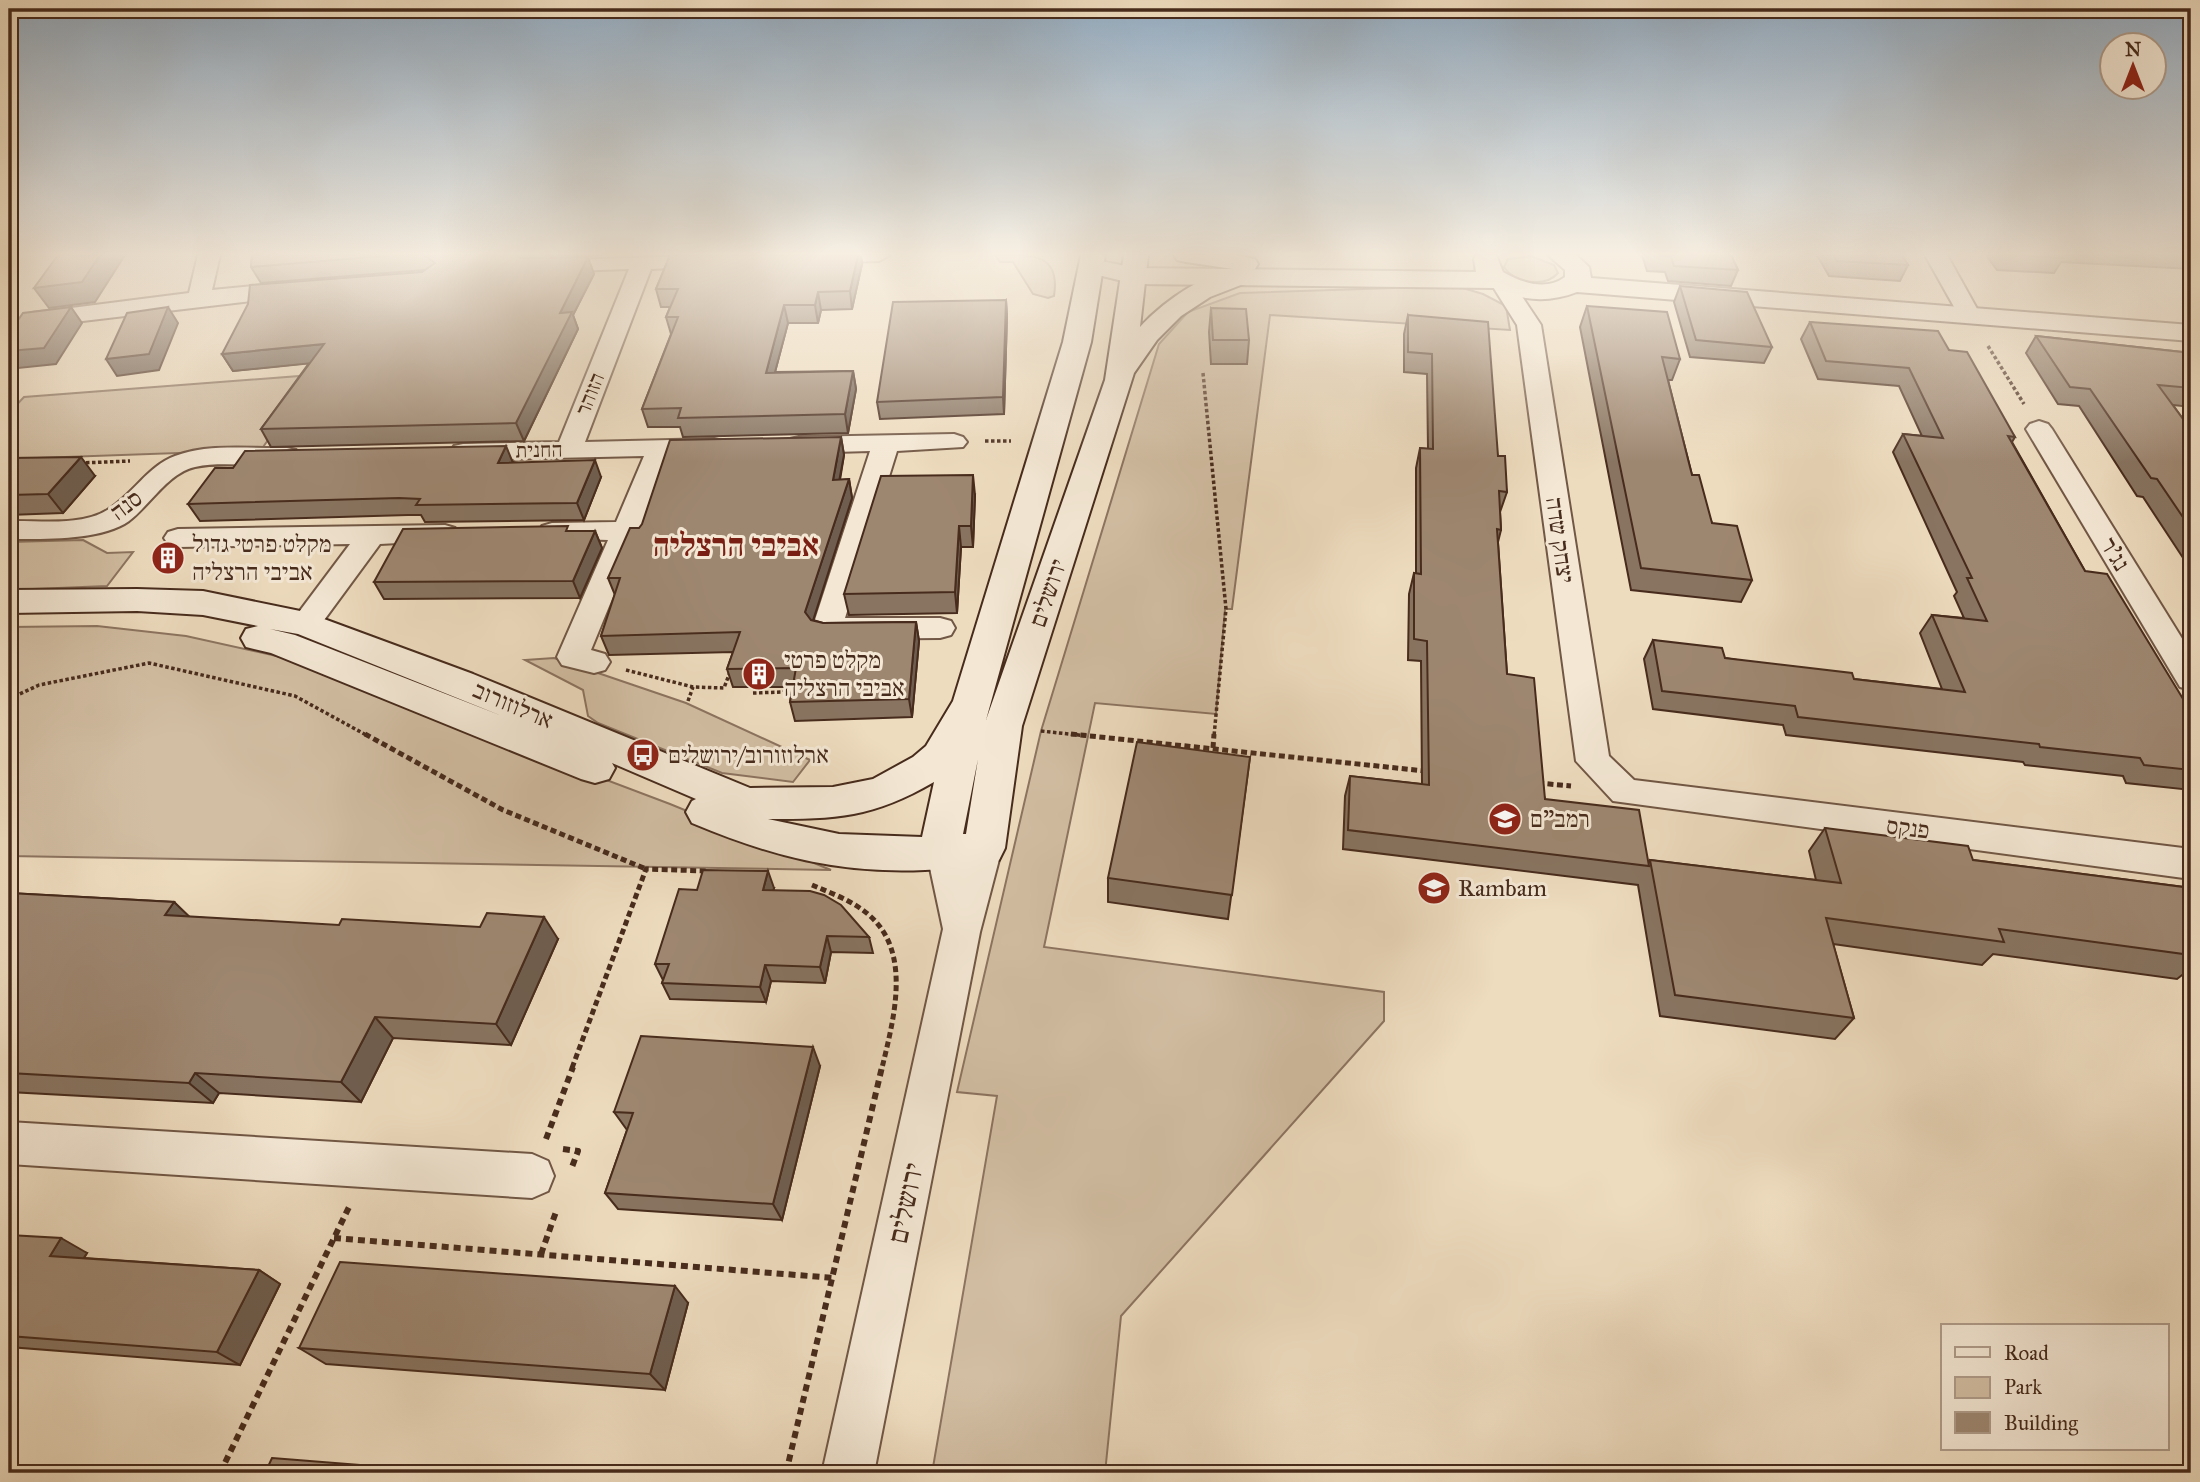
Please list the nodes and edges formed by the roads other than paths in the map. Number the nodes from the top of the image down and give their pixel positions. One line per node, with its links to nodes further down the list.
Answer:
1 (618, 324): 15 (street, הזוהר)
2 (1080, 324): 31 (main road, ירושלים)
3 (1127, 324): 8 (main road, ירושלים)
4 (1155, 324): 8 (main road)
5 (1528, 324): 32 (street, יצחק שדה)
6 (2076, 324): 7 (main road)
7 (2191, 333)
8 (1119, 380): 35 (main road, ירושלים)
9 (2039, 429): 30 (street, נג'ר)
10 (954, 442): 11 (street)
11 (886, 443): 12 (street); 28 (street)
12 (780, 445)
13 (740, 446): 14 (street, החנית)
14 (661, 448): 15 (street, החנית); 19 (street)
15 (569, 449): 16 (street, החנית)
16 (444, 453)
17 (318, 456): 18 (street, סנה)
18 (9, 530)
19 (626, 531): 21 (street); 29 (street)
20 (466, 533): 22 (street)
21 (519, 533)
22 (372, 535): 23 (street); 26 (street)
23 (178, 538)
24 (9, 602): 26 (main road, ארלוזורוב)
25 (9, 622): 34 (main road, ארלוזורוב)
26 (305, 624): 33 (main road, ארלוזורוב)
27 (940, 628): 28 (street)
28 (827, 629)
29 (594, 662)
30 (2191, 679)
31 (971, 702): 33 (main road, ארלוזורוב); 34 (main road)
32 (1625, 792): 36 (street, פנקס)
33 (747, 804): 34 (main road)
34 (943, 846): 35 (main road); 37 (street, ירושלים)
35 (984, 848): 37 (street, ירושלים)
36 (2191, 864)
37 (961, 932): 40 (street, ירושלים)
38 (9, 1143): 39 (street)
39 (532, 1176)
40 (848, 1473)

